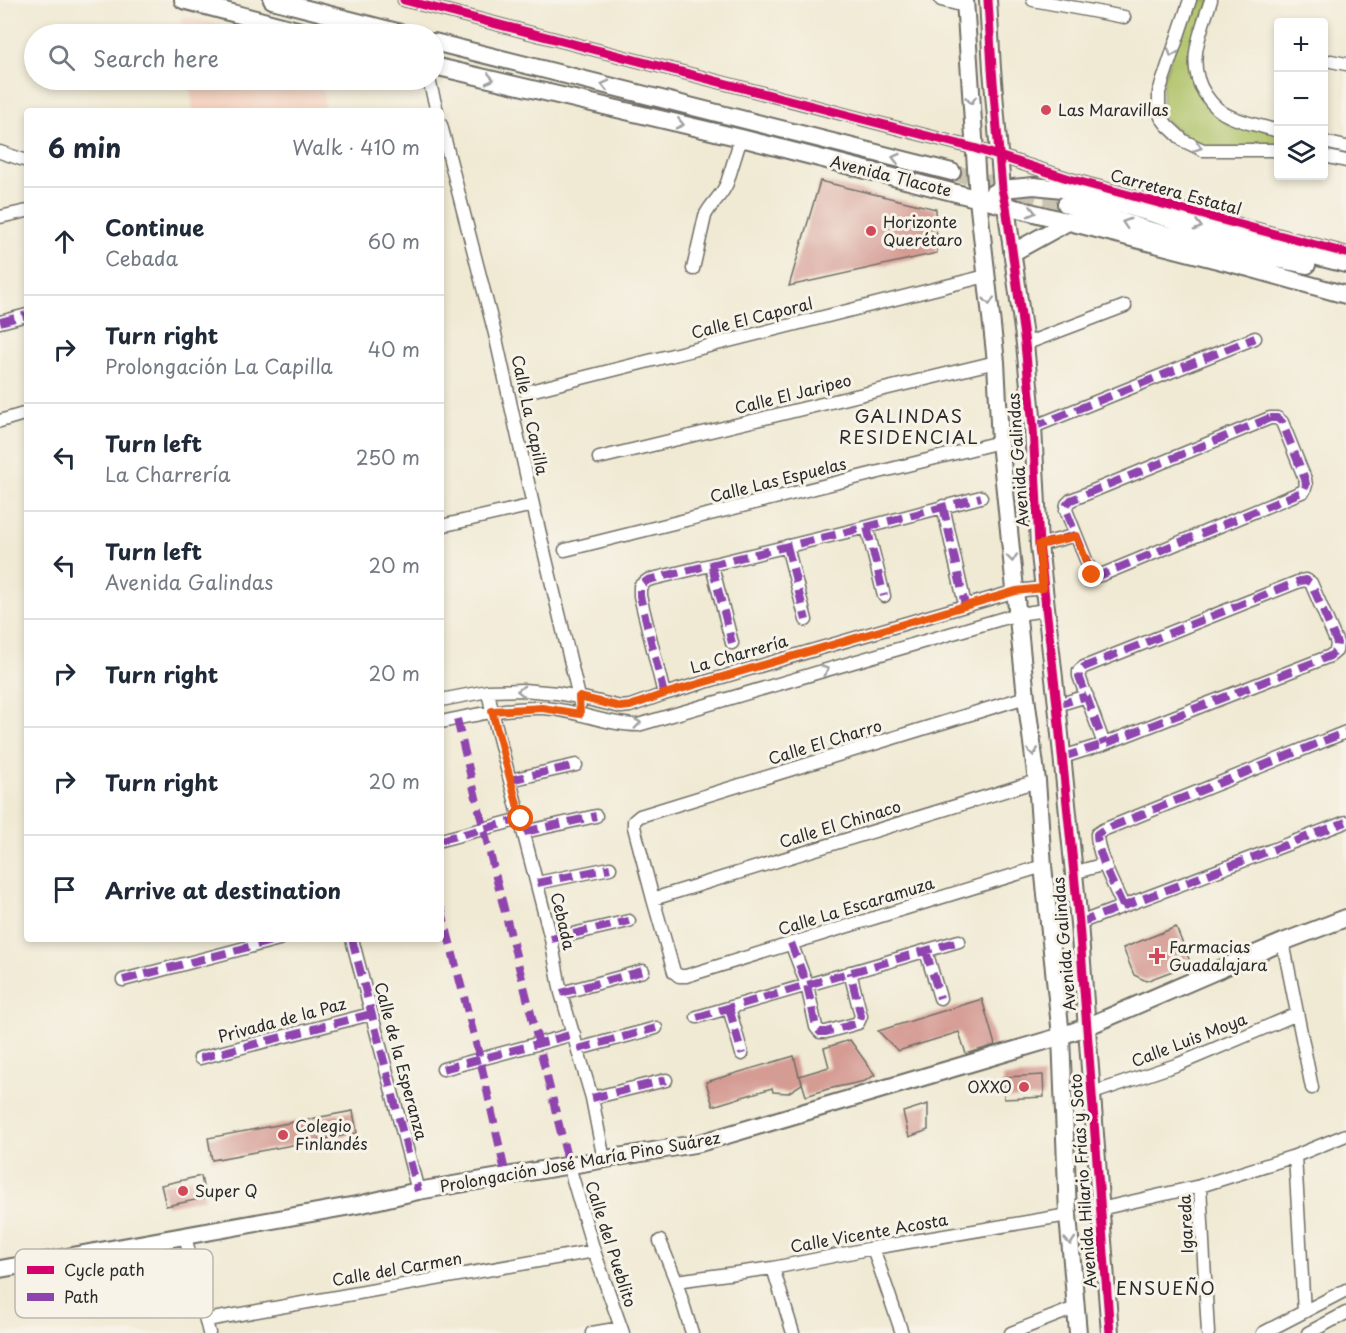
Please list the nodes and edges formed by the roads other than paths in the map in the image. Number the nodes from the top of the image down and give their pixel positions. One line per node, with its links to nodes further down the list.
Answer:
1 (183, 0): 12 (main road)
2 (272, 0): 13 (main road)
3 (404, 0): 9 (street, Carretera Estatal)
4 (941, 0): 10 (street)
5 (988, 0): 19 (main road, Avenida Galindas)
6 (1033, 0): 11 (street)
7 (1190, 0): 28 (street, one-way to 28)
8 (1211, 0): 22 (street)
9 (419, 2): 27 (street, Carretera Estatal)
10 (965, 3): 18 (main road, Avenida Galindas)
11 (1124, 17)
12 (274, 24)
13 (366, 24)
14 (444, 45): 34 (main road, Avenida Tlacote, one-way to 14)
15 (1331, 60): 16 (street)
16 (1346, 64)
17 (444, 68): 24 (main road, Avenida Tlacote, one-way to 24)
18 (969, 69): 19 (street); 27 (main road, Avenida Galindas, one-way to 27)
19 (992, 69): 30 (main road, Avenida Galindas)
20 (432, 90): 21 (street)
21 (436, 108)
22 (1274, 130)
23 (444, 137): 63 (street, Calle La Capilla)
24 (741, 138): 36 (main road, Avenida Tlacote); 45 (street)
25 (1328, 143): 26 (street)
26 (1346, 147)
27 (974, 148): 30 (street, Carretera Estatal); 36 (main road, Avenida Galindas)
28 (1274, 150)
29 (0, 152): 32 (street)
30 (999, 155): 35 (main road, Avenida Galindas); 42 (street, Carretera Estatal)
31 (1328, 157): 33 (street)
32 (24, 160)
33 (1346, 161)
34 (952, 172)
35 (1004, 197): 36 (main road, Avenida Tlacote); 40 (main road, Avenida Tlacote, one-way to 40); 43 (main road, Avenida Galindas); 44 (main road, one-way to 44)
36 (978, 199): 47 (main road, Avenida Galindas)
37 (1066, 204): 41 (main road, one-way to 37)
38 (24, 212): 39 (street)
39 (0, 218)
40 (1068, 222): 43 (main road); 49 (main road, Avenida Tlacote)
41 (1206, 245): 46 (main road); 48 (main road)
42 (1346, 253)
43 (1012, 254): 54 (main road, Avenida Galindas)
44 (1346, 264)
45 (693, 269)
46 (1346, 274)
47 (986, 276): 55 (main road, Avenida Galindas, one-way to 55); 56 (street, Calle El Caporal)
48 (1346, 285)
49 (1346, 295)
50 (1125, 306): 54 (street)
51 (24, 316): 52 (street)
52 (0, 322)
53 (1255, 338): 59 (street)
54 (1025, 344): 59 (main road, Avenida Galindas)
55 (996, 362): 60 (main road, Avenida Galindas); 61 (street, Calle El Jaripeo)
56 (526, 392)
57 (24, 414): 58 (street)
58 (0, 421)
59 (1032, 427): 68 (main road, Avenida Galindas)
60 (1000, 442): 70 (street, Calle Las Espuelas); 73 (main road, Avenida Galindas, one-way to 73)
61 (599, 458)
62 (981, 497): 64 (street)
63 (533, 505): 65 (street); 83 (street, Calle La Capilla)
64 (943, 506): 66 (street); 75 (street)
65 (444, 525)
66 (867, 527): 69 (street); 74 (street)
67 (1076, 536): 67 (street); 68 (street)
68 (1039, 545): 72 (main road, Avenida Galindas)
69 (787, 546): 71 (street); 78 (street)
70 (565, 550)
71 (712, 566): 79 (street); 81 (street)
72 (1043, 588): 73 (street, La Charrería); 76 (main road, Avenida Galindas)
73 (1016, 591): 75 (street, La Charrería); 77 (main road, Avenida Galindas)
74 (884, 596)
75 (965, 605): 81 (street, La Charrería)
76 (1046, 610): 77 (street); 86 (main road, Avenida Galindas)
77 (1018, 614): 84 (main road, Avenida Galindas); 88 (street, one-way to 77)
78 (806, 620)
79 (732, 643)
80 (488, 691): 83 (street, La Charrería, one-way to 80); 85 (street, La Charrería); 87 (street, Cebada)
81 (664, 694): 83 (street, La Charrería)
82 (1087, 696): 86 (street); 91 (street); 91 (street)
83 (579, 697): 88 (street, Calle La Capilla)
84 (1026, 698): 95 (main road, Avenida Galindas, one-way to 95); 106 (street, Calle El Charro)
85 (444, 699)
86 (1057, 705): 92 (main road, Avenida Galindas)
87 (492, 711): 88 (street); 89 (street); 94 (street, Cebada)
88 (580, 714)
89 (444, 721)
90 (1346, 732): 101 (street)
91 (1104, 744): 92 (street)
92 (1063, 757): 104 (main road, Avenida Galindas)
93 (576, 765): 94 (street)
94 (510, 780): 97 (street, Cebada)
95 (1037, 781): 102 (main road, Avenida Galindas); 106 (street, Calle El Chinaco)
96 (596, 816): 99 (street)
97 (521, 819): 99 (street, Cebada); 100 (street)
98 (1346, 822): 107 (street)
99 (524, 832): 105 (street, Cebada)
100 (444, 839)
101 (1105, 864): 104 (street); 107 (street)
102 (1043, 866): 116 (street, Calle La Escaramuza); 131 (main road, Avenida Galindas)
103 (610, 868): 105 (street)
104 (1074, 873): 110 (main road, Avenida Galindas)
105 (537, 884): 111 (street, Cebada)
106 (653, 899): 116 (street, Calle La Escaramuza)
107 (1123, 906): 110 (street)
108 (1346, 918): 115 (main road, Prolongación José María Pino Suárez)
109 (629, 921): 111 (street)
110 (1079, 923): 128 (main road, Avenida Galindas)
111 (551, 939): 122 (street, Cebada)
112 (959, 941): 117 (street)
113 (268, 942): 120 (street)
114 (353, 942): 125 (street, Calle de la Esperanza)
115 (1283, 942): 126 (street); 128 (main road, Prolongación José María Pino Suárez)
116 (791, 943): 121 (street)
117 (926, 951): 119 (street); 123 (street)
118 (643, 971): 122 (street)
119 (850, 972): 121 (street); 121 (street)
120 (123, 980)
121 (807, 985): 124 (street)
122 (561, 993): 130 (street, Cebada)
123 (940, 998)
124 (729, 1008): 127 (street); 133 (street)
125 (371, 1014): 134 (street, Privada de la Paz); 145 (street, Calle de la Esperanza)
126 (1298, 1014): 137 (street); 138 (street, Calle Luis Moya)
127 (697, 1017)
128 (1086, 1027): 131 (main road, Prolongación José María Pino Suárez); 138 (main road, Avenida Hilario Frías y Soto)
129 (656, 1028): 132 (street)
130 (574, 1034): 132 (street, Cebada); 135 (street)
131 (1061, 1036): 142 (main road, Prolongación José María Pino Suárez); 147 (main road, Avenida Hilario Frías y Soto)
132 (578, 1049): 139 (street, Cebada)
133 (742, 1054)
134 (200, 1058)
135 (444, 1069)
136 (666, 1080): 139 (street)
137 (1312, 1088)
138 (1092, 1093): 146 (main road, Avenida Hilario Frías y Soto)
139 (592, 1098): 142 (street, Cebada)
140 (1346, 1135): 141 (street)
141 (1295, 1156): 144 (street); 160 (street)
142 (604, 1160): 143 (main road, Prolongación José María Pino Suárez)
143 (569, 1166): 145 (main road, Prolongación José María Pino Suárez); 153 (street, Calle del Pueblito)
144 (1200, 1186): 146 (street); 171 (street, Igareda)
145 (418, 1191): 148 (main road, Prolongación José María Pino Suárez)
146 (1100, 1209): 170 (main road, Avenida Hilario Frías y Soto)
147 (1068, 1215): 150 (street, Calle Vicente Acosta); 159 (main road, Avenida Hilario Frías y Soto, one-way to 159)
148 (185, 1236): 151 (main road, Prolongación José María Pino Suárez); 152 (street)
149 (660, 1241): 157 (street)
150 (873, 1248): 155 (street, Calle Vicente Acosta); 167 (street)
151 (112, 1249)
152 (188, 1249)
153 (594, 1251): 162 (street, Calle del Carmen); 163 (street, Calle del Pueblito)
154 (15, 1266): 156 (main road, Prolongación José María Pino Suárez)
155 (774, 1268): 157 (street, Calle Vicente Acosta); 166 (street)
156 (0, 1269)
157 (676, 1281): 165 (street)
158 (1346, 1290): 160 (street)
159 (1075, 1308): 168 (street); 169 (main road, Avenida Hilario Frías y Soto)
160 (1304, 1312): 172 (street)
161 (1346, 1313): 173 (street)
162 (208, 1327)
163 (622, 1330): 164 (street)
164 (592, 1333)
165 (692, 1333)
166 (793, 1333)
167 (902, 1333)
168 (1011, 1333)
169 (1078, 1333)
170 (1110, 1333)
171 (1208, 1333)
172 (1263, 1333)
173 (1308, 1333)

